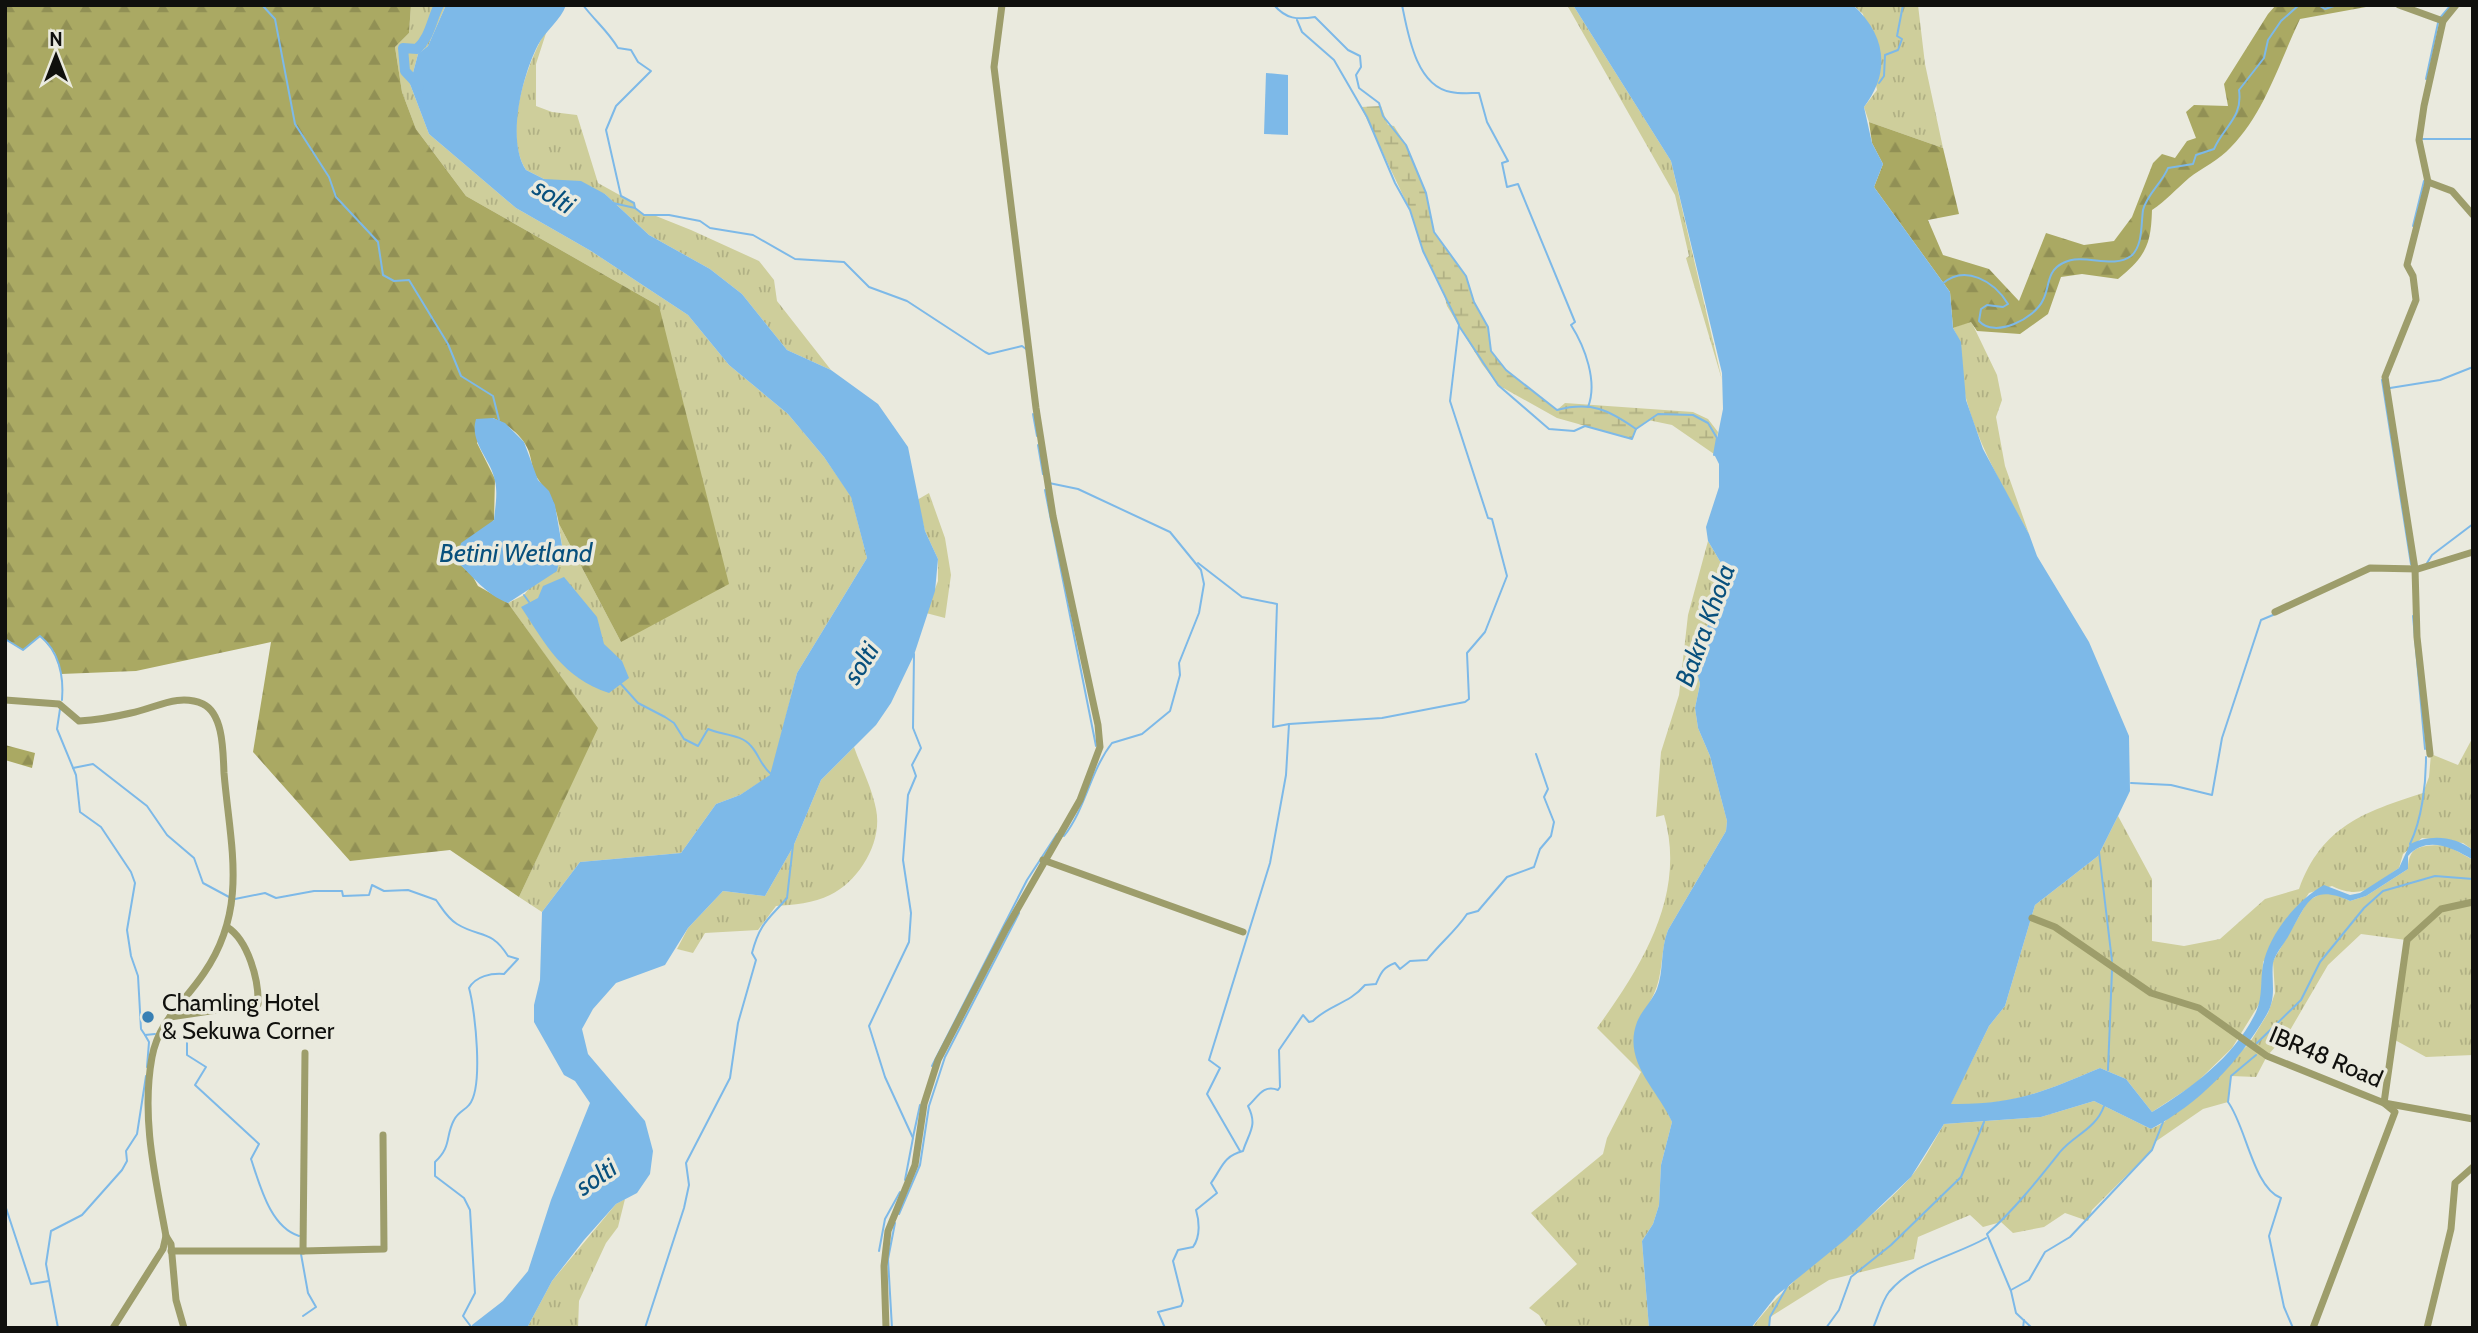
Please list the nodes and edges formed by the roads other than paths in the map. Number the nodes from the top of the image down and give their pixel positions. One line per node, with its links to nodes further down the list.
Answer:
1 (1002, 5): 12 (street)
2 (2399, 5): 4 (street)
3 (2456, 5): 4 (street)
4 (2443, 22): 5 (street)
5 (2428, 183): 6 (street); 8 (street)
6 (2473, 215)
7 (2473, 552): 8 (street)
8 (2415, 569): 9 (street); 11 (street)
9 (2275, 612)
10 (5, 700): 15 (street)
11 (2430, 754)
12 (1043, 860): 16 (street); 28 (street)
13 (2473, 902): 19 (street)
14 (2032, 918): 19 (street, IBR48 Road)
15 (227, 927): 17 (street); 17 (street)
16 (1243, 932)
17 (170, 1017): 23 (street)
18 (305, 1054): 25 (street)
19 (2384, 1102): 20 (street, IBR48 Road); 29 (street)
20 (2473, 1119)
21 (383, 1135): 25 (street)
22 (2473, 1167): 30 (street)
23 (166, 1236): 24 (street); 26 (street)
24 (172, 1251): 25 (street); 27 (street)
25 (303, 1251)
26 (113, 1328)
27 (184, 1328)
28 (886, 1328)
29 (2313, 1328)
30 (2427, 1328)

